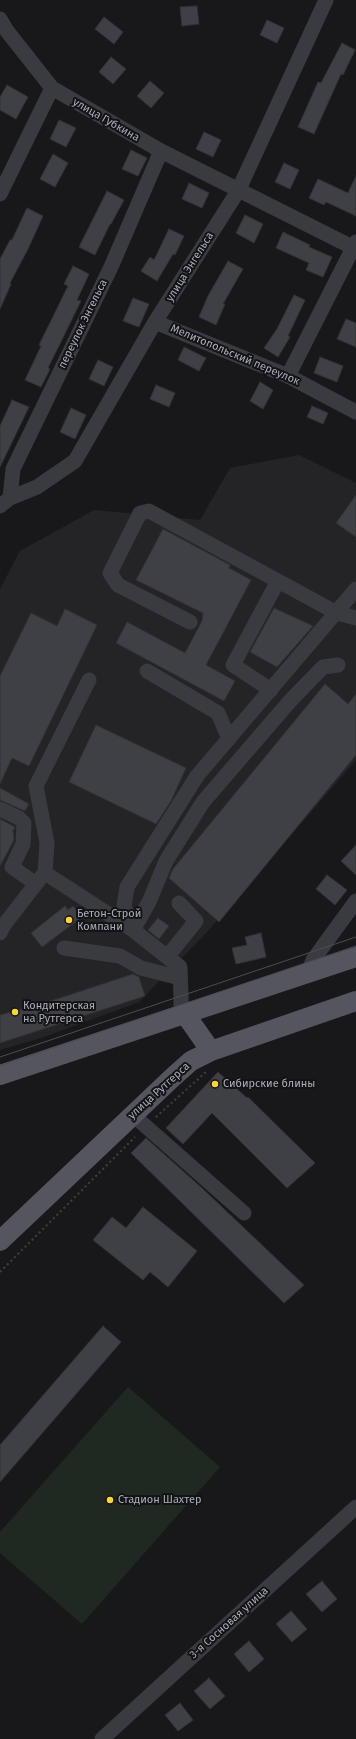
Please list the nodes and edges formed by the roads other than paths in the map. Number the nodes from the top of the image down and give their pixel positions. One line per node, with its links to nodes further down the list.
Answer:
1 (326, 0): 5 (street, улица Энгельса)
2 (0, 19): 3 (street, улица Губкина)
3 (52, 88): 4 (street, улица Губкина); 6 (street)
4 (160, 152): 5 (street, улица Губкина); 11 (street, переулок Энгельса)
5 (238, 191): 7 (street, улица Губкина); 8 (street, улица Энгельса)
6 (0, 194)
7 (355, 246): 9 (street)
8 (155, 322): 9 (street, Мелитопольский переулок); 11 (street, улица Энгельса)
9 (288, 376): 10 (street, Мелитопольский переулок)
10 (356, 412)
11 (5, 502)
12 (278, 581): 14 (street); 16 (street); 20 (street)
13 (356, 589): 14 (street)
14 (337, 613): 15 (street); 20 (street)
15 (356, 618)
16 (190, 622)
17 (338, 665): 26 (street)
18 (147, 671): 21 (street)
19 (89, 680): 23 (street)
20 (271, 690): 21 (street)
21 (229, 739): 26 (street)
22 (0, 809): 23 (street)
23 (40, 879): 26 (street); 27 (street)
24 (356, 901): 31 (street)
25 (179, 903): 29 (street)
26 (133, 930): 29 (street)
27 (0, 933)
28 (64, 948): 32 (street)
29 (168, 957): 32 (street)
30 (356, 957): 31 (main road)
31 (308, 973): 34 (main road)
32 (180, 978): 34 (street)
33 (356, 1001): 35 (main road, улица Рутгерса)
34 (185, 1014): 35 (main road); 36 (main road)
35 (211, 1051): 37 (main road, улица Рутгерса)
36 (0, 1075)
37 (133, 1115): 38 (street); 39 (main road, улица Рутгерса)
38 (244, 1213)
39 (0, 1241)
40 (356, 1507): 41 (street, 3-я Сосновая улица)
41 (102, 1739)

